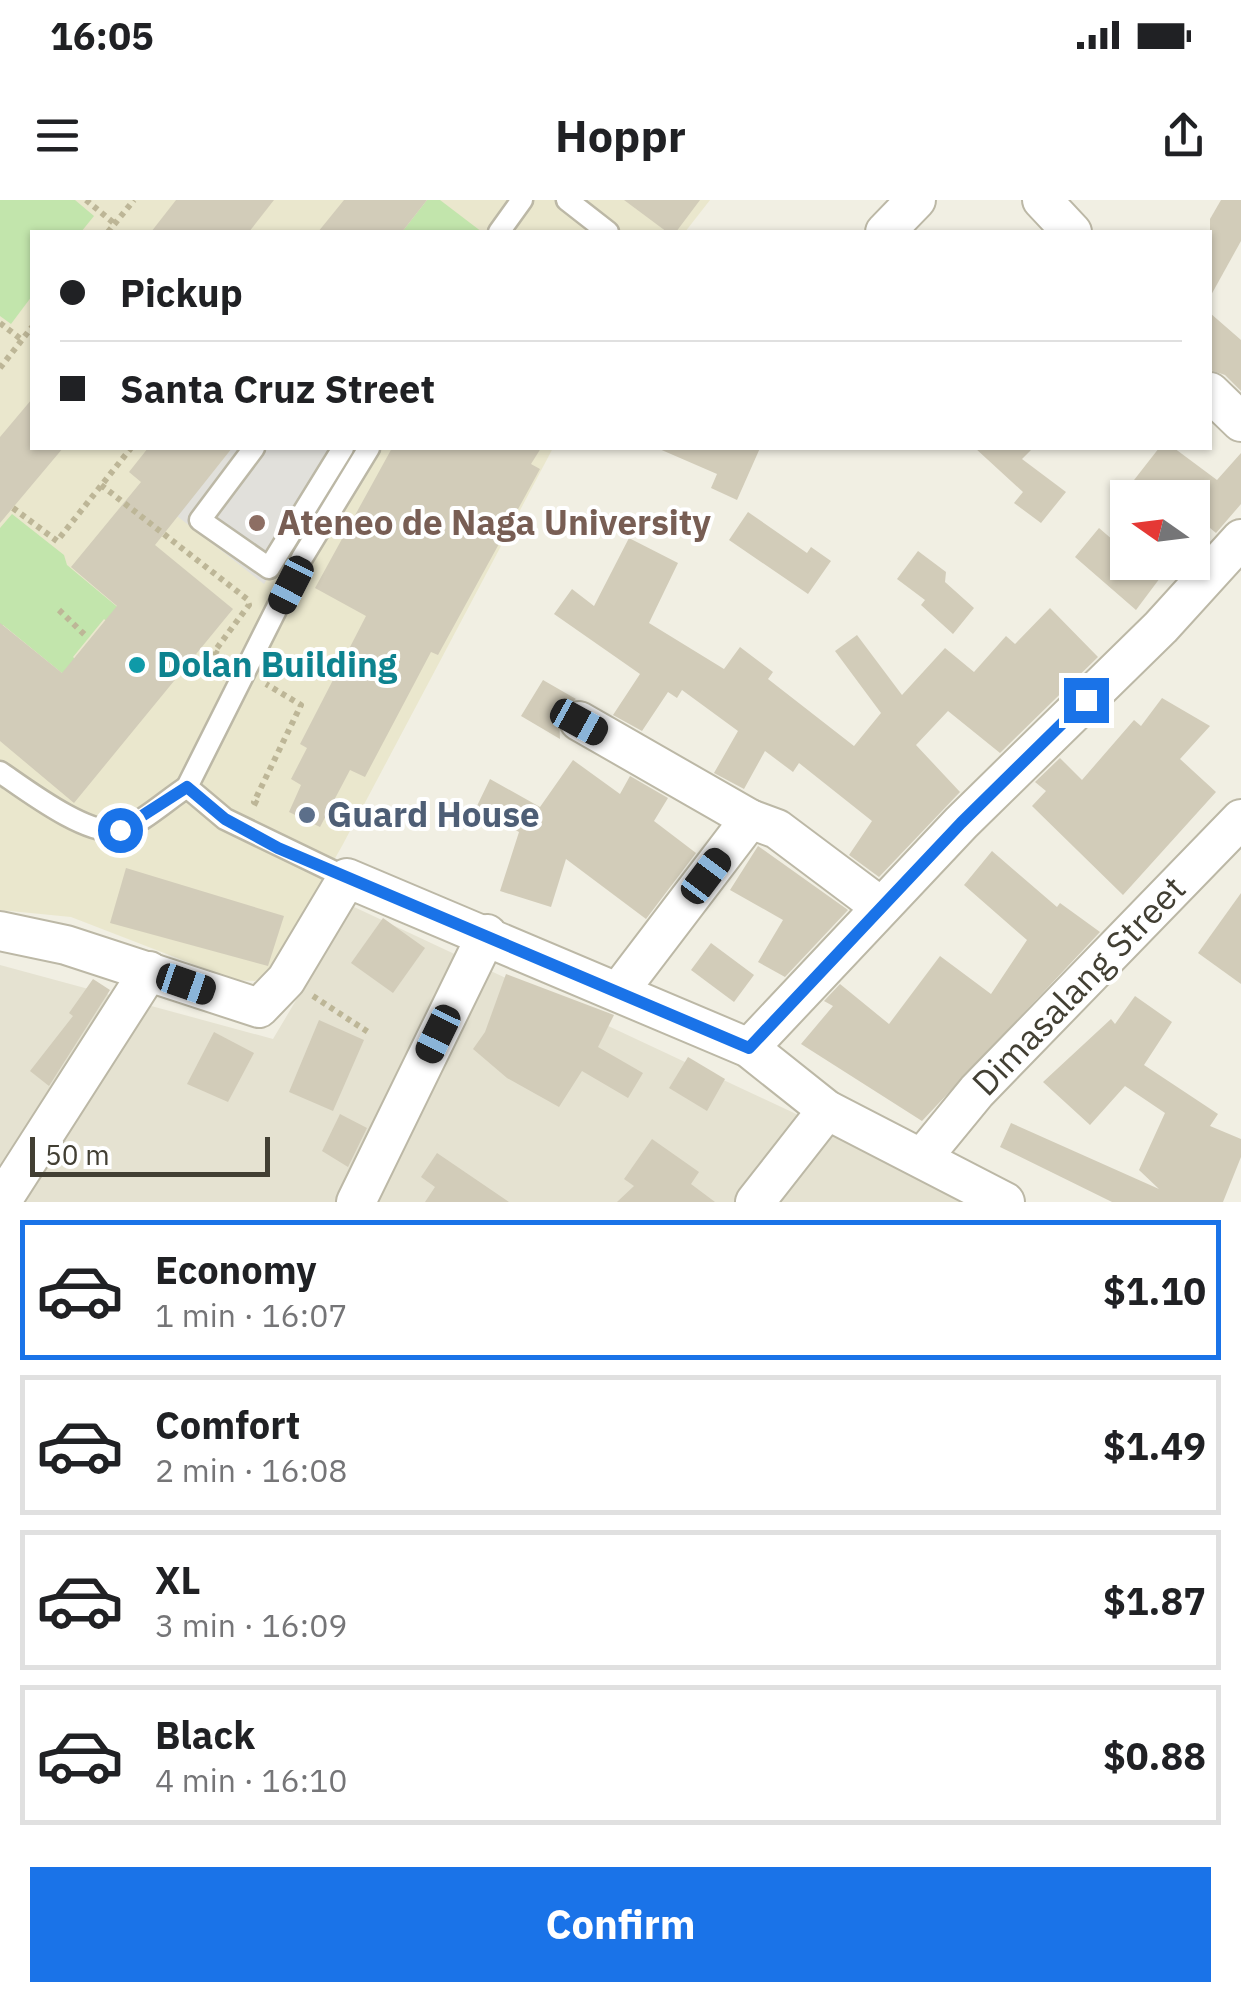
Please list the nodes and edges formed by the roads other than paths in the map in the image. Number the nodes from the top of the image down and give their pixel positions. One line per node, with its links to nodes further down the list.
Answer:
1 (522, 200): 5 (lane)
2 (567, 200): 6 (lane)
3 (916, 200): 7 (street)
4 (1042, 200): 8 (street)
5 (501, 230)
6 (605, 230)
7 (887, 230)
8 (1070, 230)
9 (1212, 394): 10 (street)
10 (1241, 422)
11 (252, 450): 15 (lane)
12 (342, 450): 15 (lane)
13 (368, 450): 16 (lane)
14 (1241, 539): 24 (street)
15 (268, 568): 16 (lane)
16 (291, 585): 19 (lane)
17 (579, 722): 20 (street)
18 (0, 772): 19 (lane)
19 (187, 787): 23 (lane)
20 (750, 818): 24 (street); 28 (street)
21 (1241, 819): 22 (street, Dimasalang Street)
22 (1227, 858): 31 (street, Dimasalang Street)
23 (346, 878): 26 (street); 27 (street)
24 (882, 907): 29 (street)
25 (0, 931): 27 (street)
26 (487, 934): 28 (street); 33 (street)
27 (149, 971): 32 (street)
28 (619, 991): 29 (street)
29 (749, 1048): 30 (street)
30 (826, 1110): 31 (street); 34 (street)
31 (922, 1158): 35 (street)
32 (1, 1202)
33 (356, 1202)
34 (756, 1202)
35 (1005, 1202)

